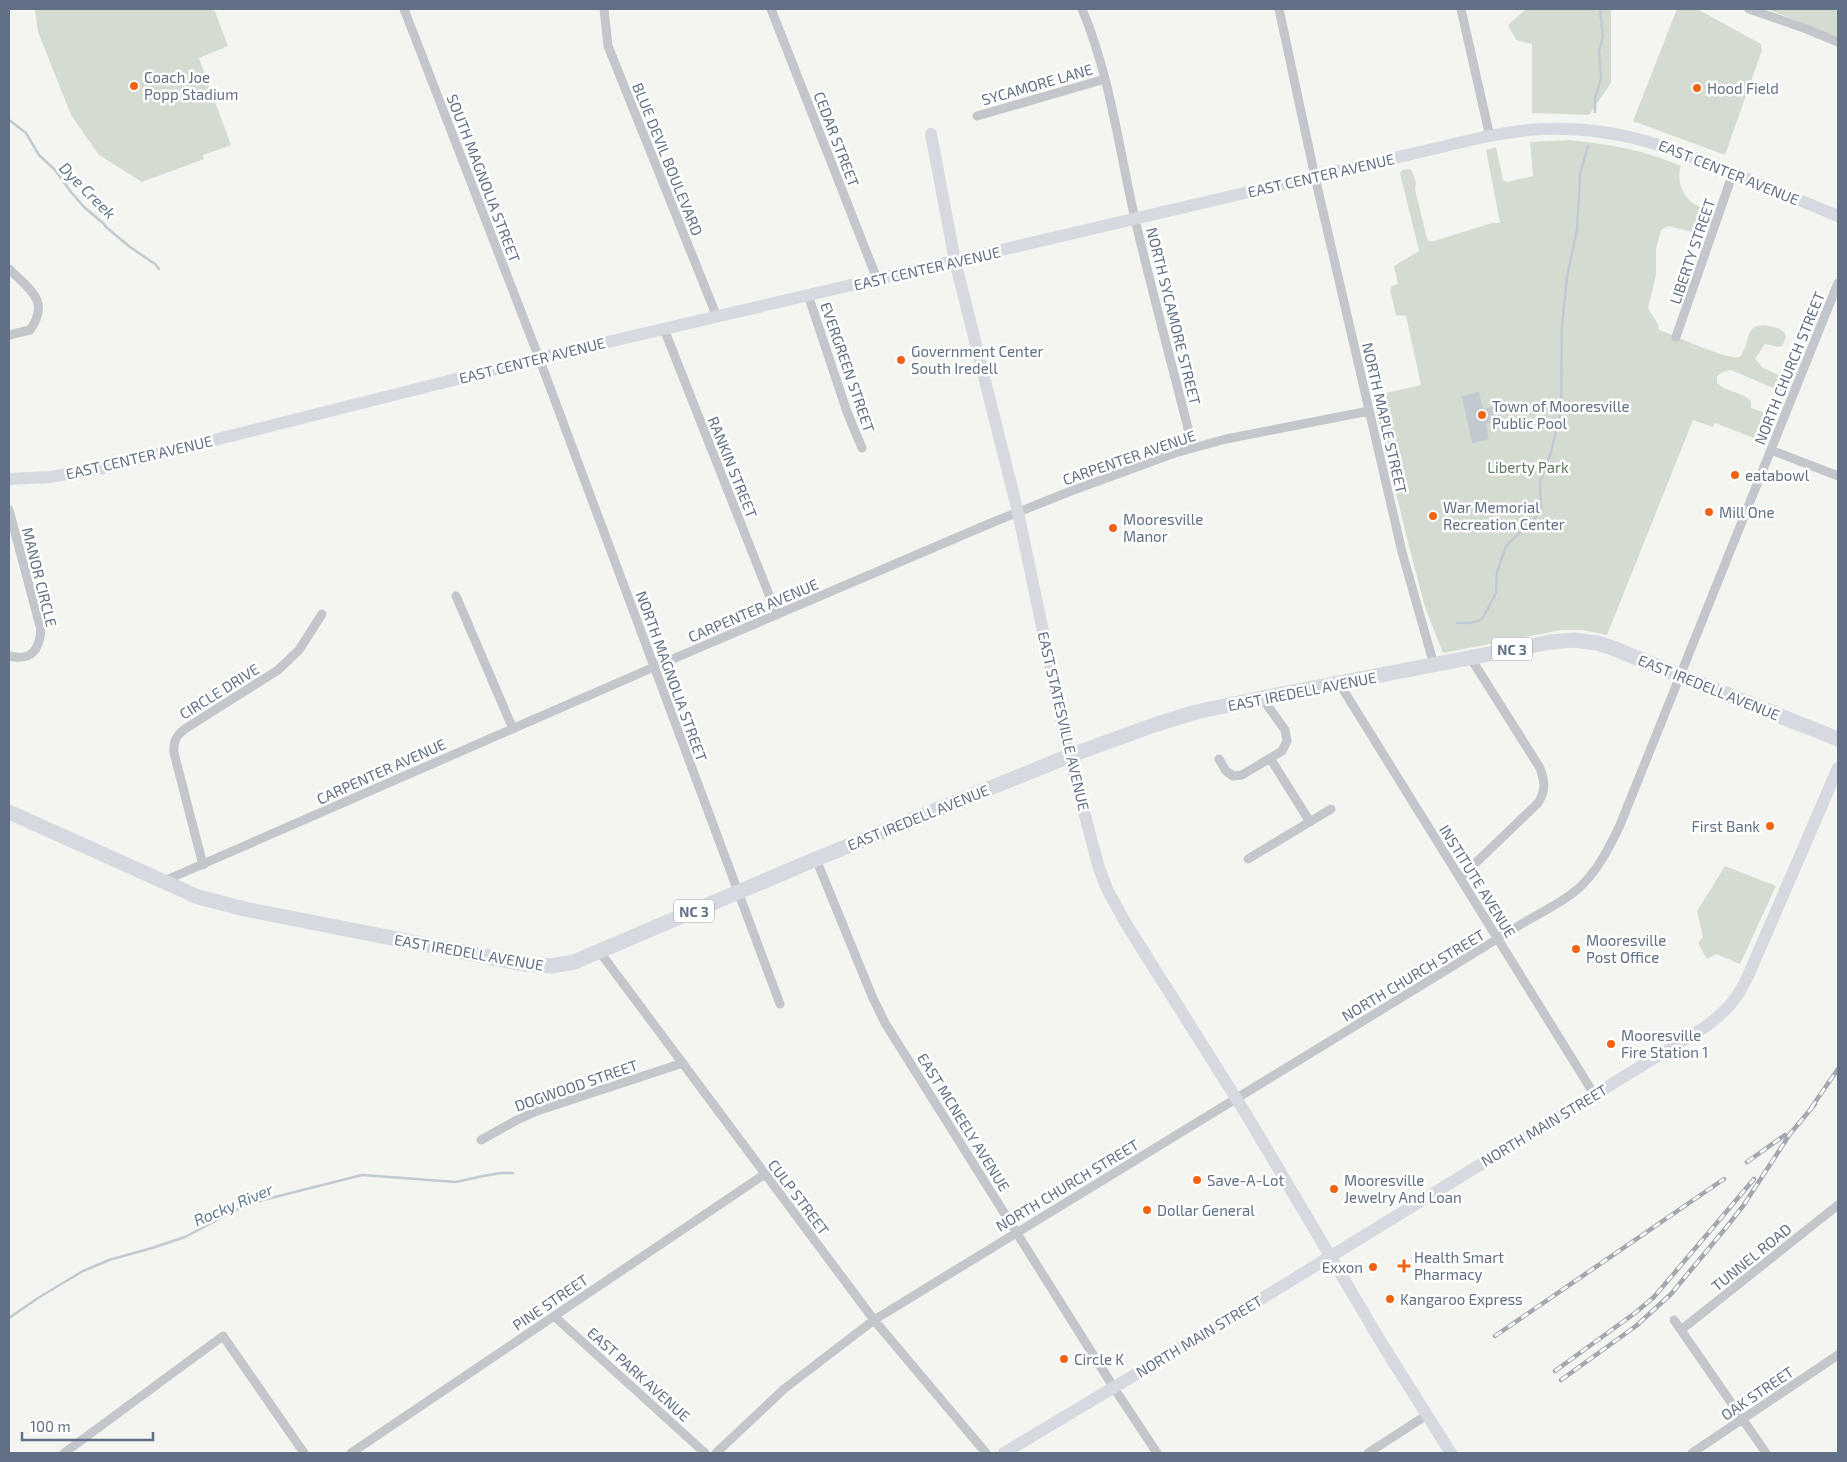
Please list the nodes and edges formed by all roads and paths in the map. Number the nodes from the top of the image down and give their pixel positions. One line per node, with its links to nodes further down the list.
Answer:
1 (404, 9): 26 (street, SOUTH MAGNOLIA STREET)
2 (604, 9): 22 (street, BLUE DEVIL BOULEVARD)
3 (771, 9): 19 (street, CEDAR STREET)
4 (1082, 9): 9 (street, NORTH SYCAMORE STREET)
5 (1279, 9): 14 (street, NORTH MAPLE STREET)
6 (1461, 9): 12 (street)
7 (1749, 9): 8 (street)
8 (1838, 42)
9 (1105, 79): 10 (street, SYCAMORE LANE); 16 (street, NORTH SYCAMORE STREET)
10 (977, 116)
11 (931, 134): 17 (street, EAST STATESVILLE AVENUE)
12 (1490, 136): 13 (street, EAST CENTER AVENUE); 14 (street, EAST CENTER AVENUE)
13 (1733, 173): 15 (street, EAST CENTER AVENUE); 25 (street, LIBERTY STREET)
14 (1315, 177): 16 (street, EAST CENTER AVENUE); 27 (street, NORTH MAPLE STREET)
15 (1838, 216)
16 (1135, 219): 17 (street, EAST CENTER AVENUE); 29 (street, NORTH SYCAMORE STREET)
17 (955, 261): 19 (street, EAST CENTER AVENUE); 34 (street, EAST STATESVILLE AVENUE)
18 (9, 268): 24 (street)
19 (877, 279): 21 (street, EAST CENTER AVENUE)
20 (1838, 283): 30 (street, NORTH CHURCH STREET)
21 (808, 295): 22 (street, EAST CENTER AVENUE); 28 (street, EVERGREEN STREET)
22 (717, 317): 23 (street, EAST CENTER AVENUE)
23 (664, 329): 26 (street, EAST CENTER AVENUE); 37 (street, RANKIN STREET)
24 (9, 334)
25 (1676, 337)
26 (539, 358): 32 (street, EAST CENTER AVENUE); 41 (street, NORTH MAGNOLIA STREET)
27 (1369, 411): 29 (street, CARPENTER AVENUE); 40 (street, NORTH MAPLE STREET)
28 (862, 448)
29 (1193, 448): 34 (street, CARPENTER AVENUE)
30 (1771, 450): 31 (street); 42 (street, NORTH CHURCH STREET)
31 (1838, 476)
32 (9, 479)
33 (9, 510): 38 (street, MANOR CIRCLE)
34 (1018, 512): 37 (street, CARPENTER AVENUE); 47 (street, EAST STATESVILLE AVENUE)
35 (456, 596): 45 (street)
36 (322, 614): 56 (street, CIRCLE DRIVE)
37 (777, 615): 41 (street, CARPENTER AVENUE)
38 (9, 656)
39 (1470, 657): 40 (main road, EAST IREDELL AVENUE / NC 3); 42 (main road, EAST IREDELL AVENUE / NC 3); 57 (street)
40 (1434, 665): 43 (main road, EAST IREDELL AVENUE / NC 3)
41 (654, 667): 45 (street, CARPENTER AVENUE); 59 (street, NORTH MAGNOLIA STREET)
42 (1680, 676): 46 (main road, EAST IREDELL AVENUE / NC 3); 60 (street, NORTH CHURCH STREET)
43 (1339, 683): 44 (main road, EAST IREDELL AVENUE / NC 3); 57 (street, INSTITUTE AVENUE)
44 (1262, 698): 47 (main road, EAST IREDELL AVENUE / NC 3); 48 (street)
45 (513, 729): 56 (street, CARPENTER AVENUE)
46 (1838, 738)
47 (1069, 756): 54 (main road, EAST IREDELL AVENUE / NC 3); 65 (street, EAST STATESVILLE AVENUE)
48 (1270, 758): 49 (street); 53 (street)
49 (1219, 759)
50 (1838, 768): 64 (street, NORTH MAIN STREET)
51 (1331, 809): 53 (street)
52 (9, 812): 58 (main road, EAST IREDELL AVENUE / NC 3)
53 (1310, 822): 55 (street)
54 (816, 859): 59 (main road, EAST IREDELL AVENUE / NC 3); 69 (street, EAST MCNEELY AVENUE)
55 (1248, 859)
56 (203, 864): 58 (street, CARPENTER AVENUE)
57 (1460, 878): 60 (street, INSTITUTE AVENUE)
58 (164, 882): 61 (main road, EAST IREDELL AVENUE / NC 3)
59 (737, 892): 61 (main road, EAST IREDELL AVENUE / NC 3); 62 (street, NORTH MAGNOLIA STREET)
60 (1498, 939): 64 (street, INSTITUTE AVENUE); 65 (street, NORTH CHURCH STREET)
61 (599, 951): 63 (street, CULP STREET)
62 (780, 1004)
63 (683, 1063): 66 (street, DOGWOOD STREET); 67 (street, CULP STREET)
64 (1594, 1094): 70 (street, NORTH MAIN STREET)
65 (1236, 1099): 69 (street, NORTH CHURCH STREET); 70 (street, EAST STATESVILLE AVENUE)
66 (481, 1140)
67 (765, 1174): 71 (street, PINE STREET); 72 (street, CULP STREET)
68 (1838, 1205): 74 (street, TUNNEL ROAD)
69 (1016, 1232): 72 (street, NORTH CHURCH STREET); 76 (street, EAST MCNEELY AVENUE)
70 (1331, 1256): 76 (street, NORTH MAIN STREET); 77 (street, EAST STATESVILLE AVENUE)
71 (554, 1316): 79 (street, PINE STREET); 82 (street, EAST PARK AVENUE)
72 (874, 1320): 83 (street, NORTH CHURCH STREET); 84 (street, CULP STREET)
73 (1674, 1320): 74 (street)
74 (1681, 1330): 78 (street)
75 (1837, 1359): 78 (street, OAK STREET)
76 (1114, 1388): 85 (street, NORTH MAIN STREET); 86 (street, EAST MCNEELY AVENUE)
77 (1427, 1415): 87 (street); 88 (street, EAST STATESVILLE AVENUE)
78 (1742, 1419): 89 (street, OAK STREET); 90 (street)
79 (353, 1452)
80 (64, 1453): 81 (street)
81 (304, 1453)
82 (705, 1453)
83 (716, 1453)
84 (986, 1453)
85 (1004, 1453)
86 (1157, 1453)
87 (1368, 1453)
88 (1451, 1453)
89 (1692, 1453)
90 (1766, 1453)

